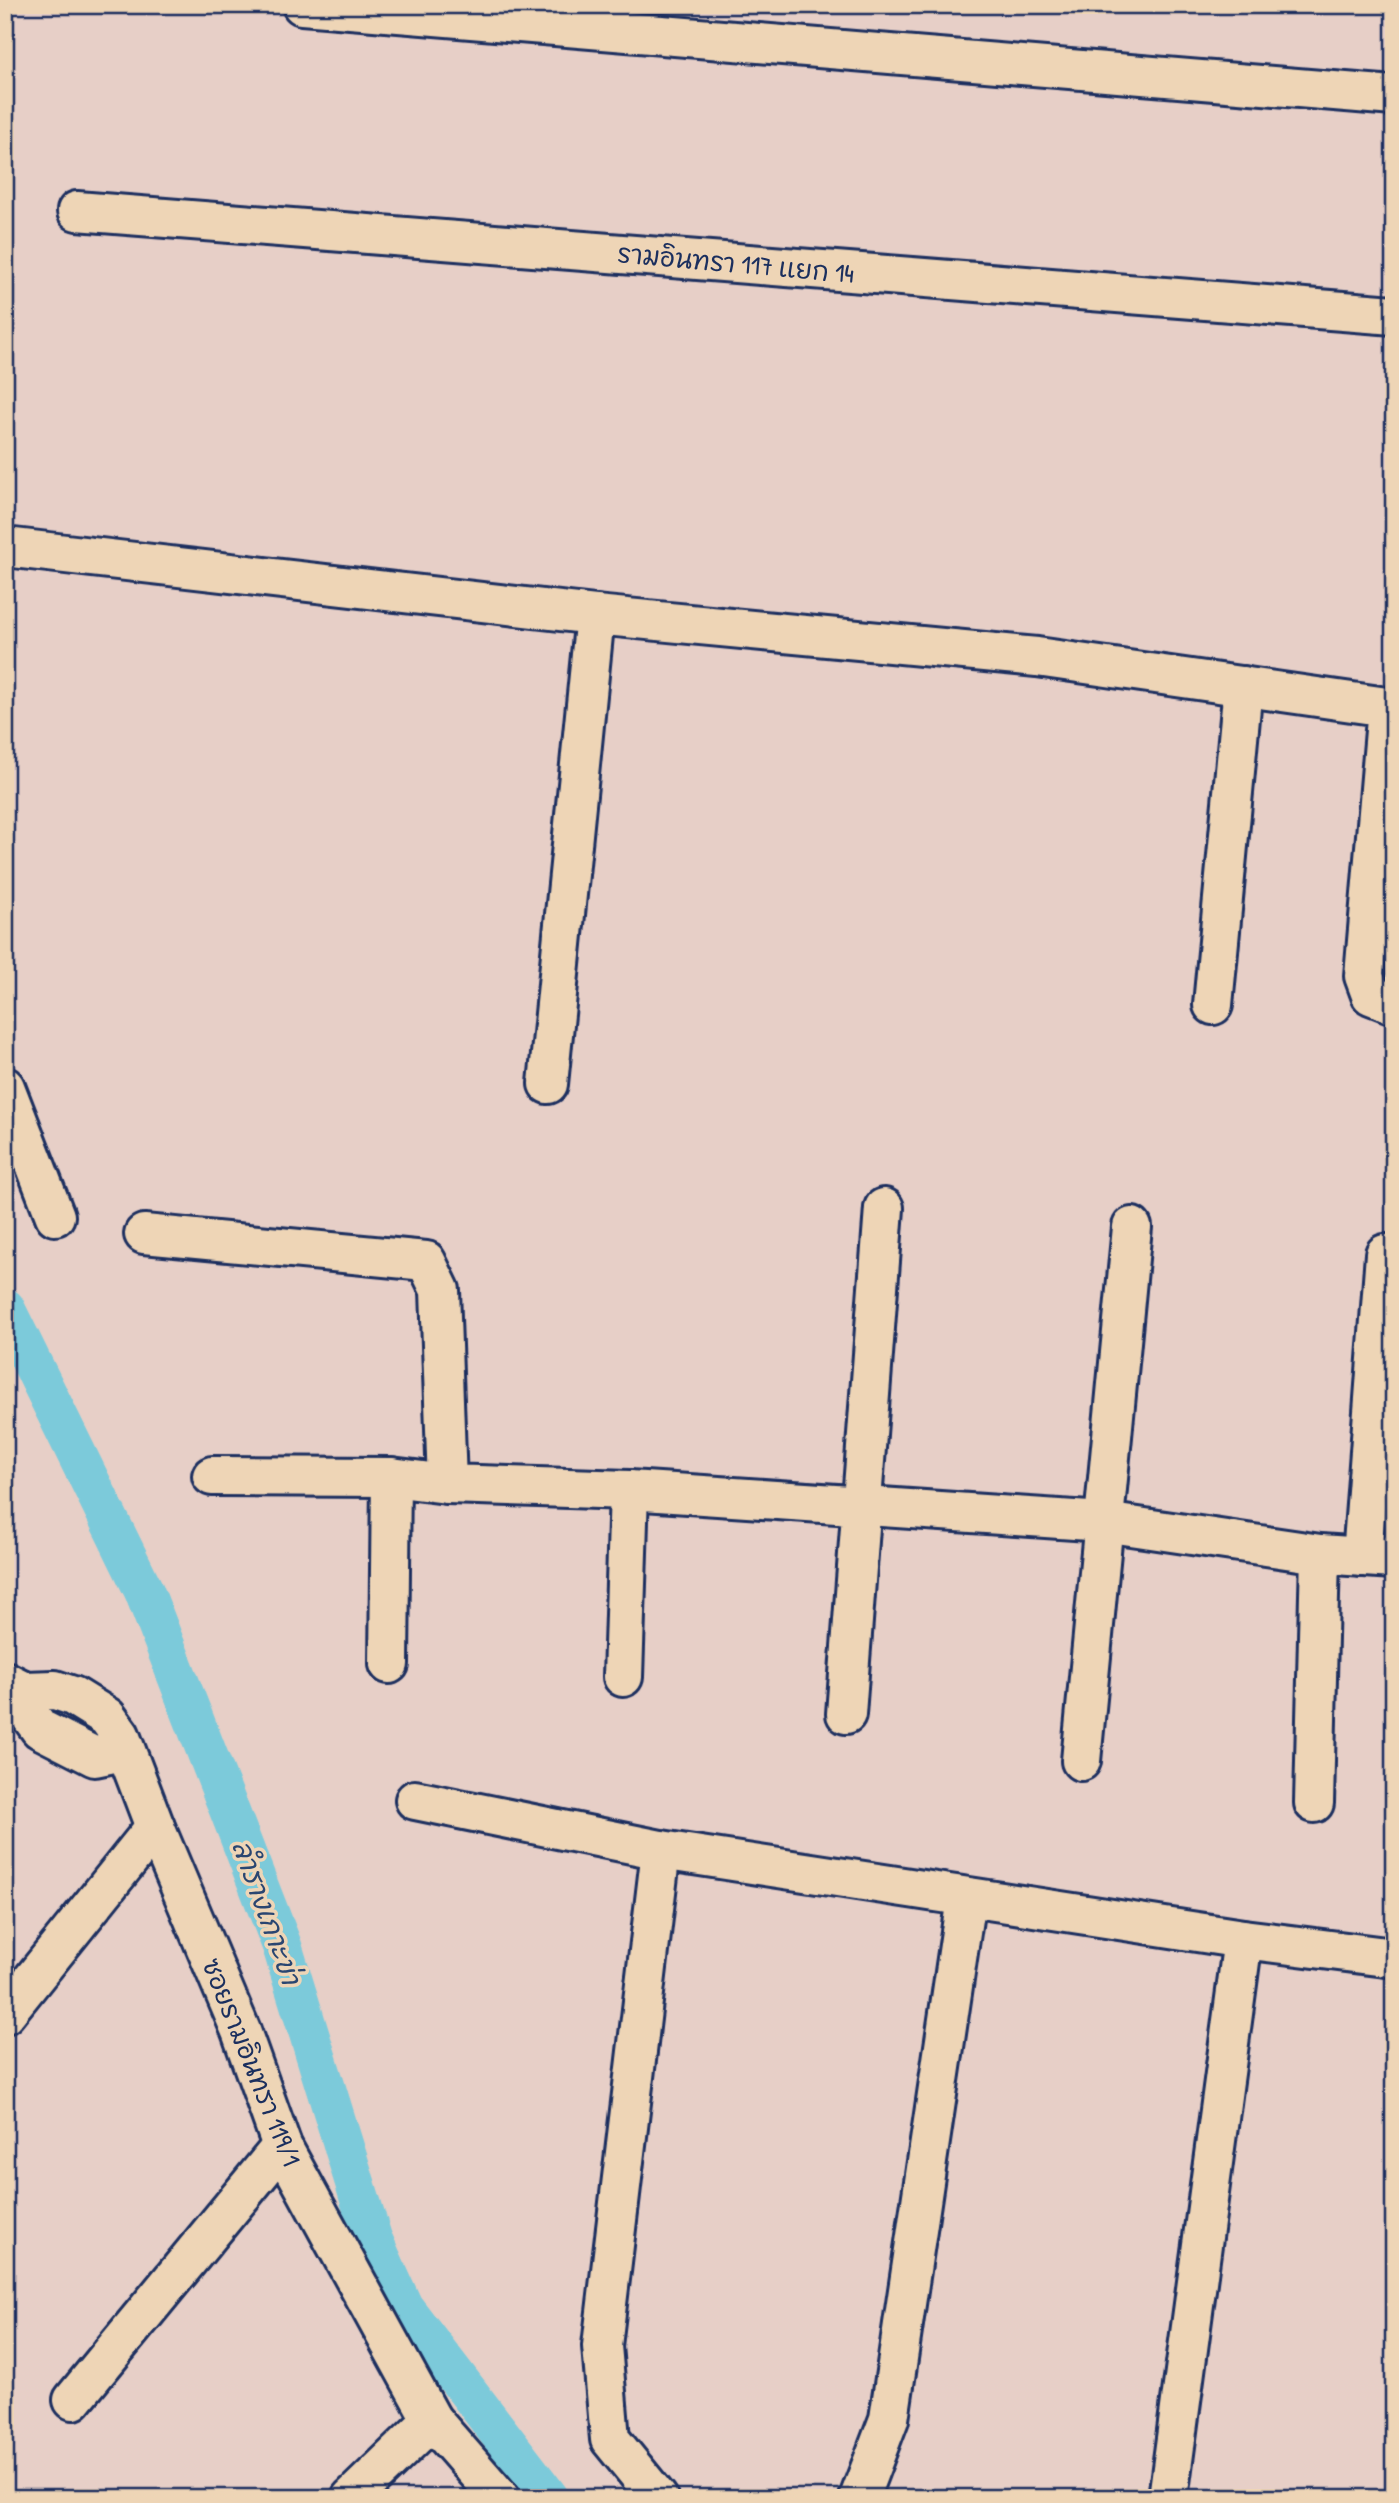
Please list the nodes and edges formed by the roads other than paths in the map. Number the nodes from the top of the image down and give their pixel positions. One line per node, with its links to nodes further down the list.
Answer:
1 (302, 5): 2 (street)
2 (1394, 96)
3 (77, 211): 4 (street, รามอินทรา 117 แยก 14)
4 (1394, 315)
5 (5, 547): 6 (street)
6 (595, 615): 7 (street); 11 (street)
7 (1243, 686): 8 (street); 10 (street)
8 (1390, 707): 9 (street)
9 (1394, 1004)
10 (1213, 1005)
11 (548, 1084)
12 (5, 1087): 14 (street)
13 (884, 1208): 22 (street)
14 (55, 1216)
15 (1132, 1227): 23 (street)
16 (144, 1234): 20 (street)
17 (1385, 1254): 25 (street)
18 (212, 1476): 19 (street)
19 (391, 1477): 20 (street); 26 (street)
20 (447, 1483): 21 (street)
21 (629, 1490): 22 (street); 27 (street)
22 (861, 1503): 23 (street); 29 (street)
23 (1104, 1522): 24 (street); 30 (street)
24 (1320, 1554): 25 (street); 32 (street)
25 (1378, 1558)
26 (389, 1664)
27 (623, 1677)
28 (15, 1686): 33 (street, ซอยรามอินทรา 119/1)
29 (846, 1714)
30 (1081, 1761)
31 (415, 1800): 34 (street)
32 (1314, 1803)
33 (155, 1827): 38 (street); 39 (street, ซอยรามอินทรา 119/1)
34 (661, 1850): 35 (street); 44 (street)
35 (966, 1898): 36 (street); 45 (street)
36 (1243, 1939): 37 (street); 46 (street)
37 (1394, 1958)
38 (5, 2014)
39 (282, 2146): 40 (street); 41 (street, ซอยรามอินทรา 119/1)
40 (73, 2400)
41 (432, 2420): 42 (street); 43 (street, ซอยรามอินทรา 119/1)
42 (351, 2498)
43 (500, 2498)
44 (659, 2498)
45 (859, 2498)
46 (1168, 2498)

